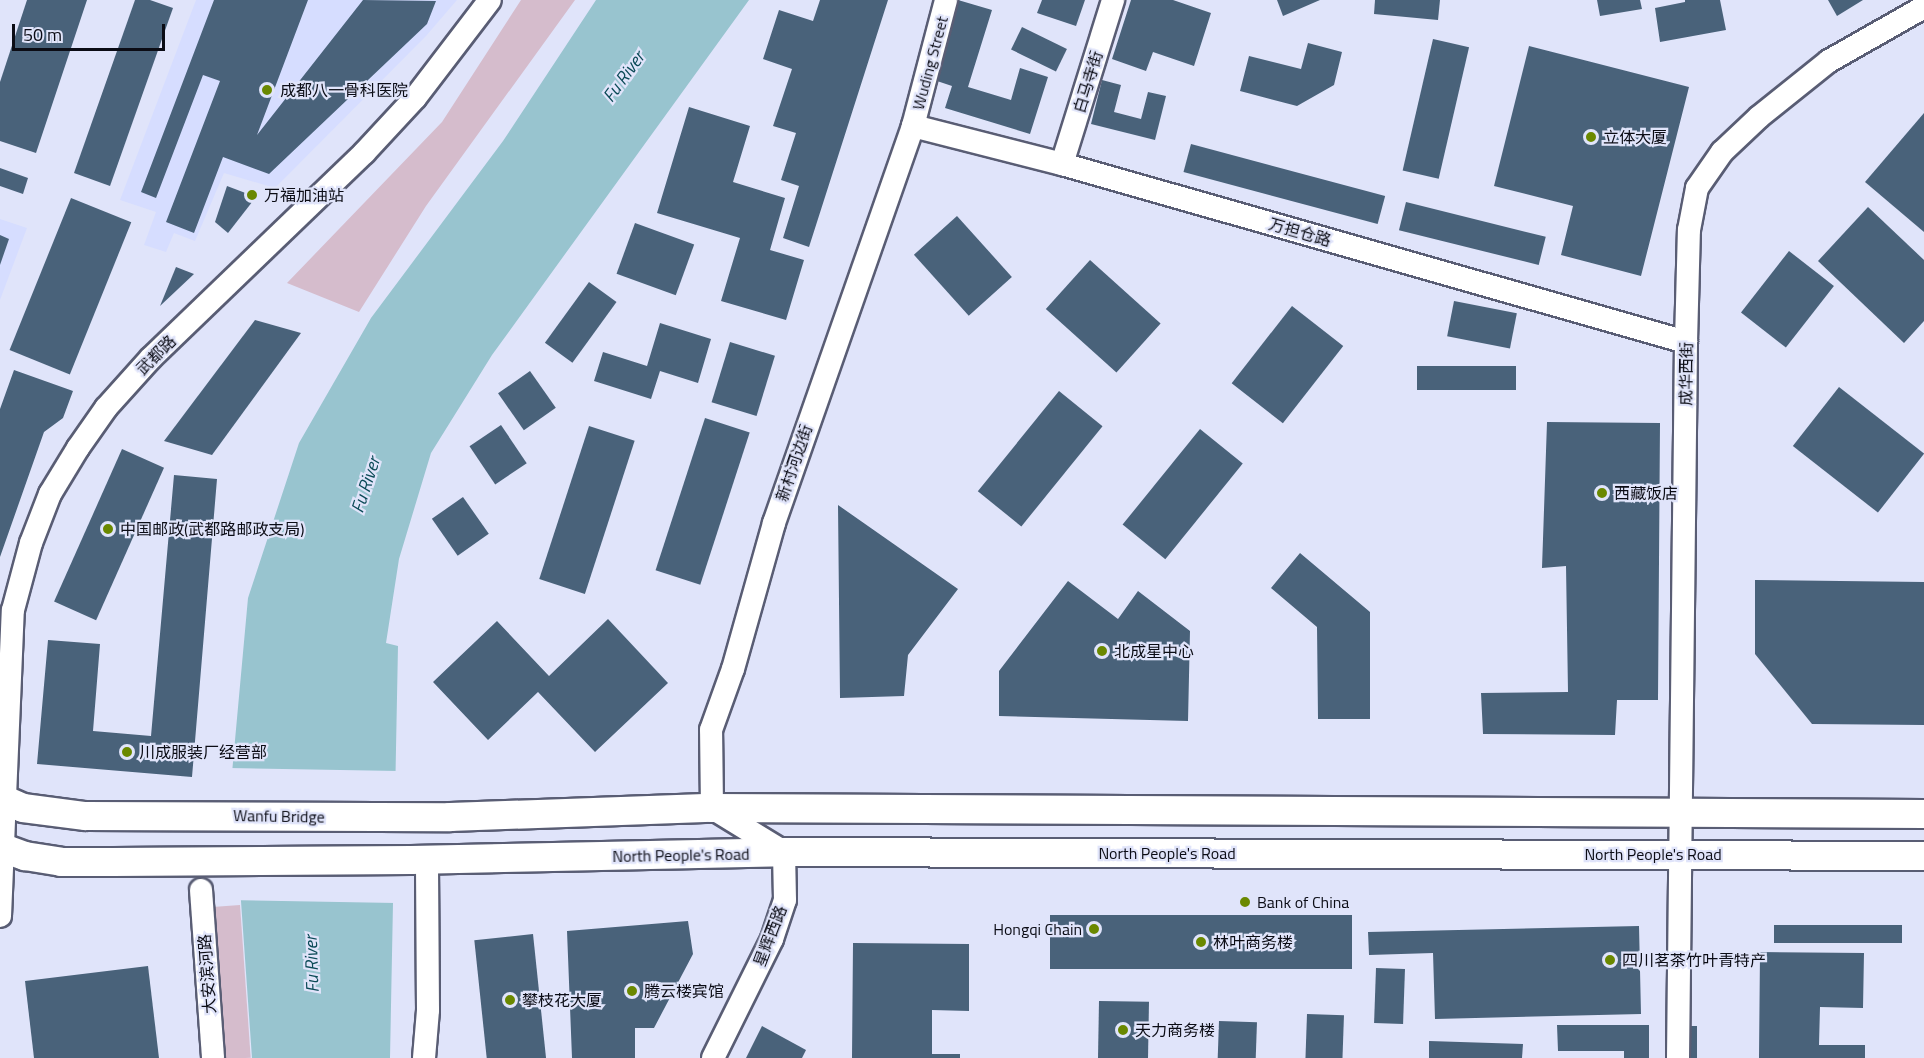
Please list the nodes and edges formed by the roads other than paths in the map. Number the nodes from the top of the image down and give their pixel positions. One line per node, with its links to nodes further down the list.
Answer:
1 (490, 0): 8 (street, 武都路)
2 (946, 0): 5 (street, Wuding Street)
3 (1113, 0): 6 (street, 白马寺街)
4 (1924, 7): 7 (street, 成华西街)
5 (913, 126): 6 (street, 万担仓路); 9 (street, 新村河边街)
6 (1062, 164): 7 (street, 万担仓路)
7 (1686, 342): 10 (street, 成华西街)
8 (2, 799): 9 (main road, Wanfu Bridge); 12 (street, 武都路)
9 (712, 808): 10 (main road); 13 (street)
10 (1682, 812): 11 (main road); 14 (street, 成华西街)
11 (1924, 814)
12 (2, 848): 16 (main road); 18 (street, 武都路)
13 (784, 852): 14 (main road, North People's Road); 16 (main road, North People's Road); 21 (street, 星辉西路)
14 (1682, 854): 15 (main road, North People's Road); 22 (street, 成华西街)
15 (1924, 856)
16 (419, 860): 20 (street)
17 (201, 890): 19 (street, 大安滨河路)
18 (0, 916)
19 (213, 1058)
20 (424, 1058)
21 (713, 1058)
22 (1678, 1058)

